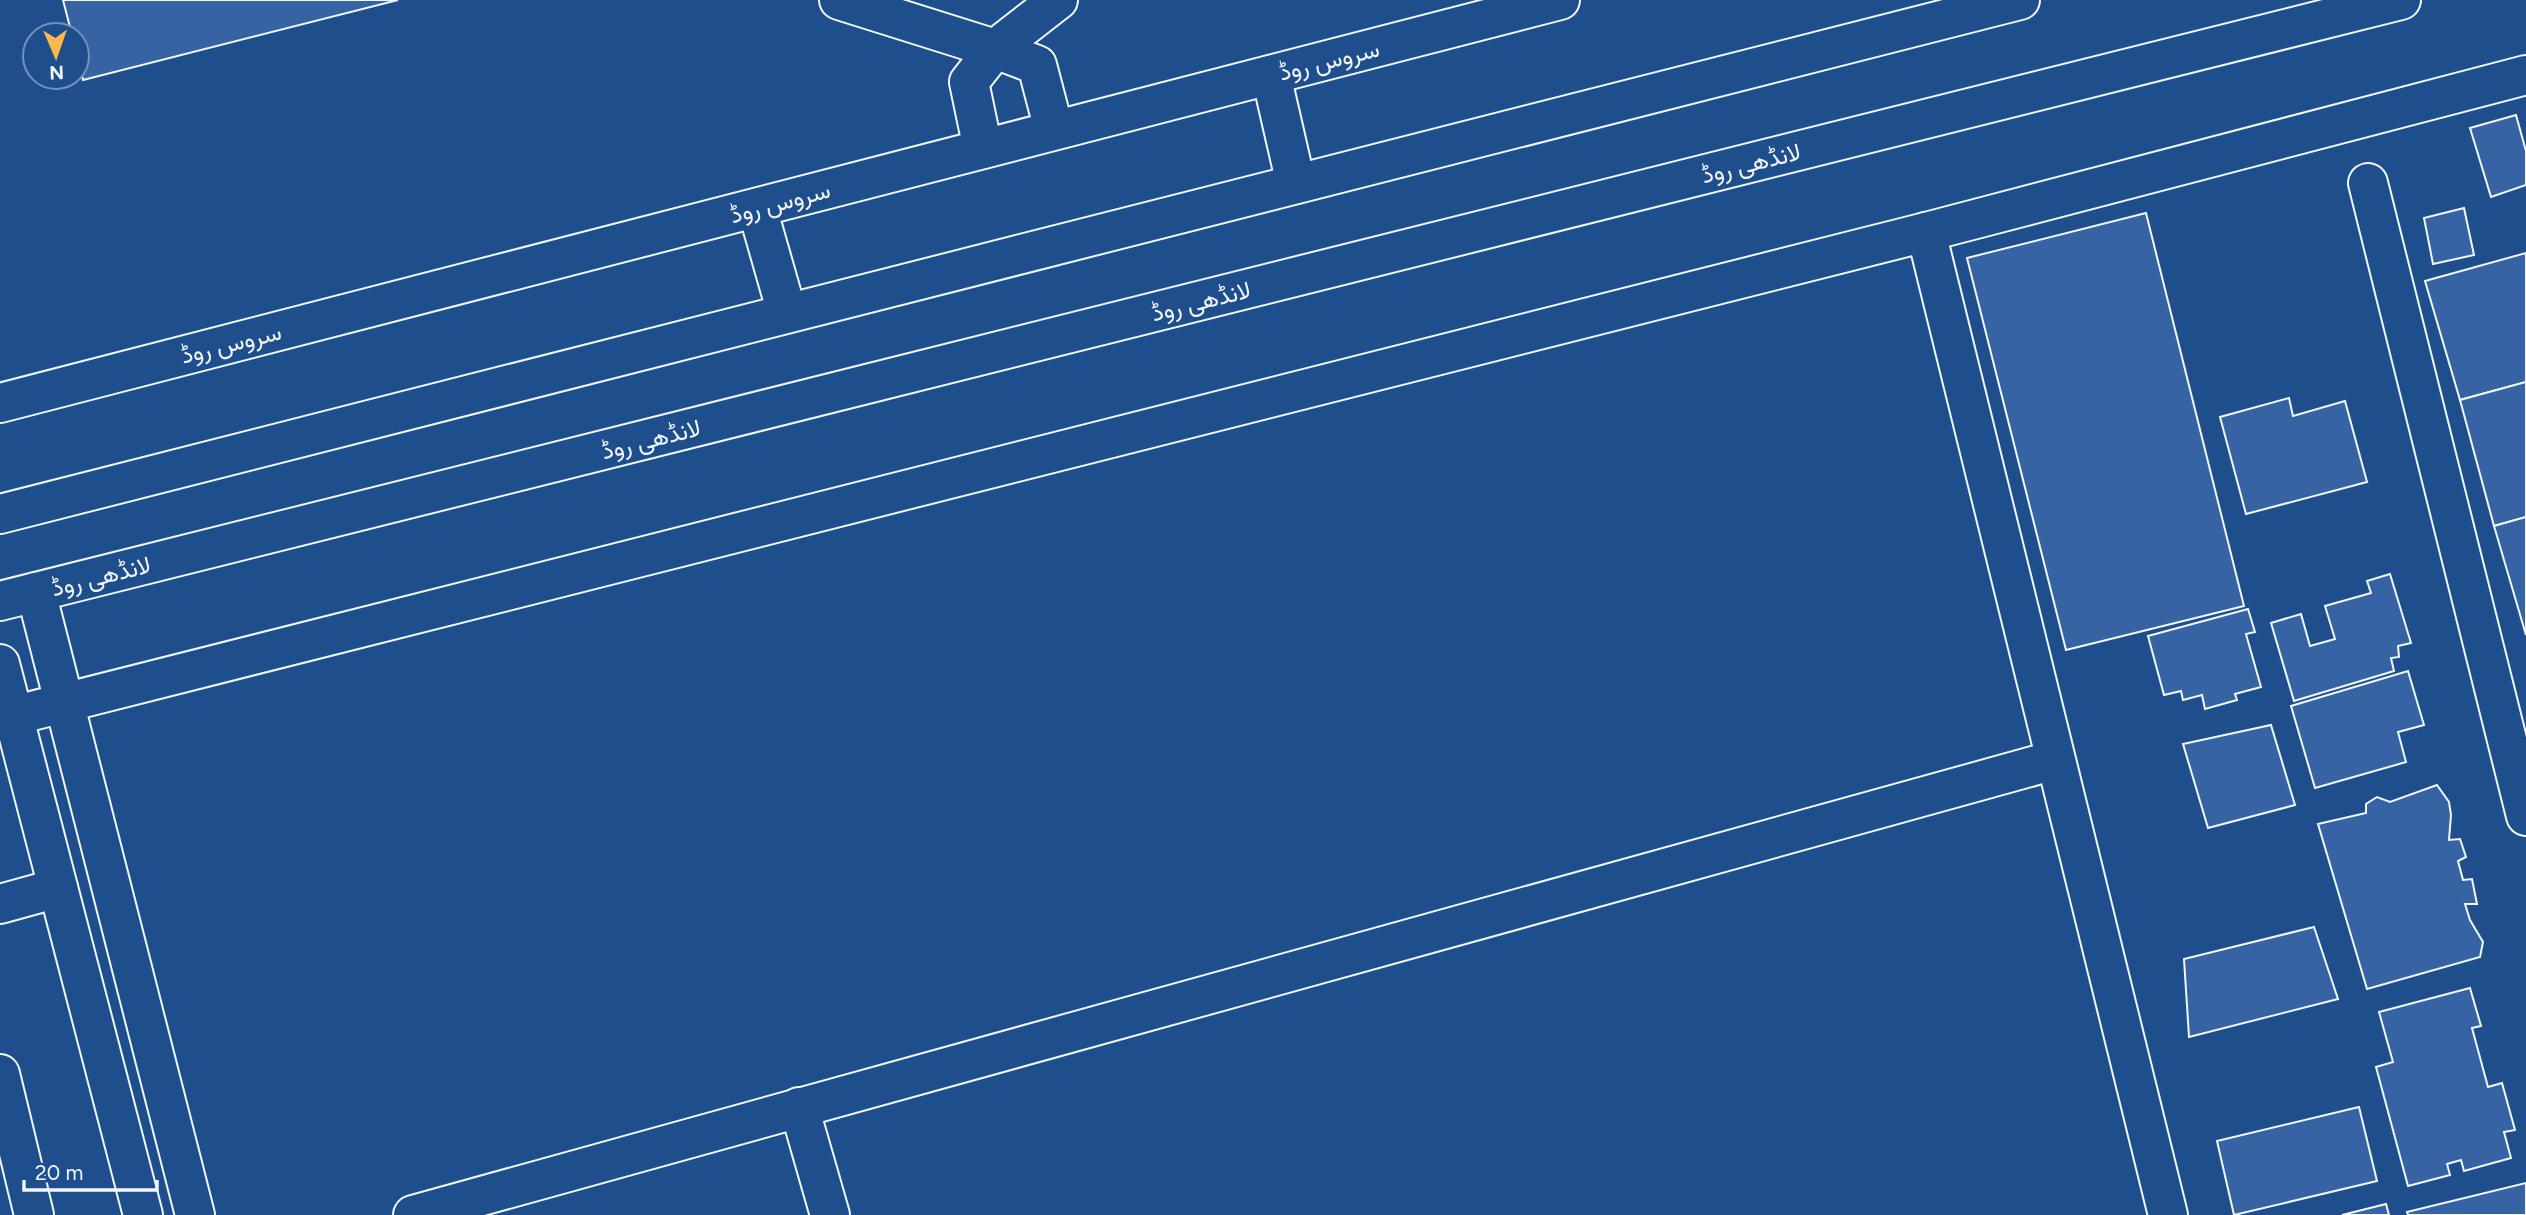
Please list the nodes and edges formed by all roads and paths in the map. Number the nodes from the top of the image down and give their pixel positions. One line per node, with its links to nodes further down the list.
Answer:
1 (839, 0): 6 (street)
2 (1058, 0): 6 (street)
3 (1560, 0): 7 (street, سروس روڈ)
4 (2020, 0): 12 (street)
5 (2401, 0): 18 (street, لانڈھی روڈ)
6 (995, 49): 9 (street); 10 (street)
7 (1271, 75): 9 (street, سروس روڈ); 12 (street)
8 (2526, 75): 14 (street)
9 (1054, 130): 10 (street, سروس روڈ)
10 (983, 149): 13 (street, سروس روڈ)
11 (2368, 183): 23 (street)
12 (1296, 184): 15 (street)
13 (757, 208): 15 (street); 16 (street, سروس روڈ)
14 (1926, 232): 20 (street); 22 (street)
15 (787, 313): 17 (street)
16 (0, 403)
17 (0, 514)
18 (18, 597): 20 (street)
19 (0, 664): 21 (street)
20 (66, 703): 21 (street); 30 (street)
21 (6, 717): 24 (street)
22 (2055, 760): 27 (street); 33 (street)
23 (2526, 816)
24 (58, 888): 25 (street); 29 (street)
25 (0, 904)
26 (0, 1074): 28 (street)
27 (799, 1107): 31 (street); 32 (street)
28 (34, 1215)
29 (143, 1215)
30 (195, 1215)
31 (413, 1215)
32 (830, 1215)
33 (2168, 1215)

